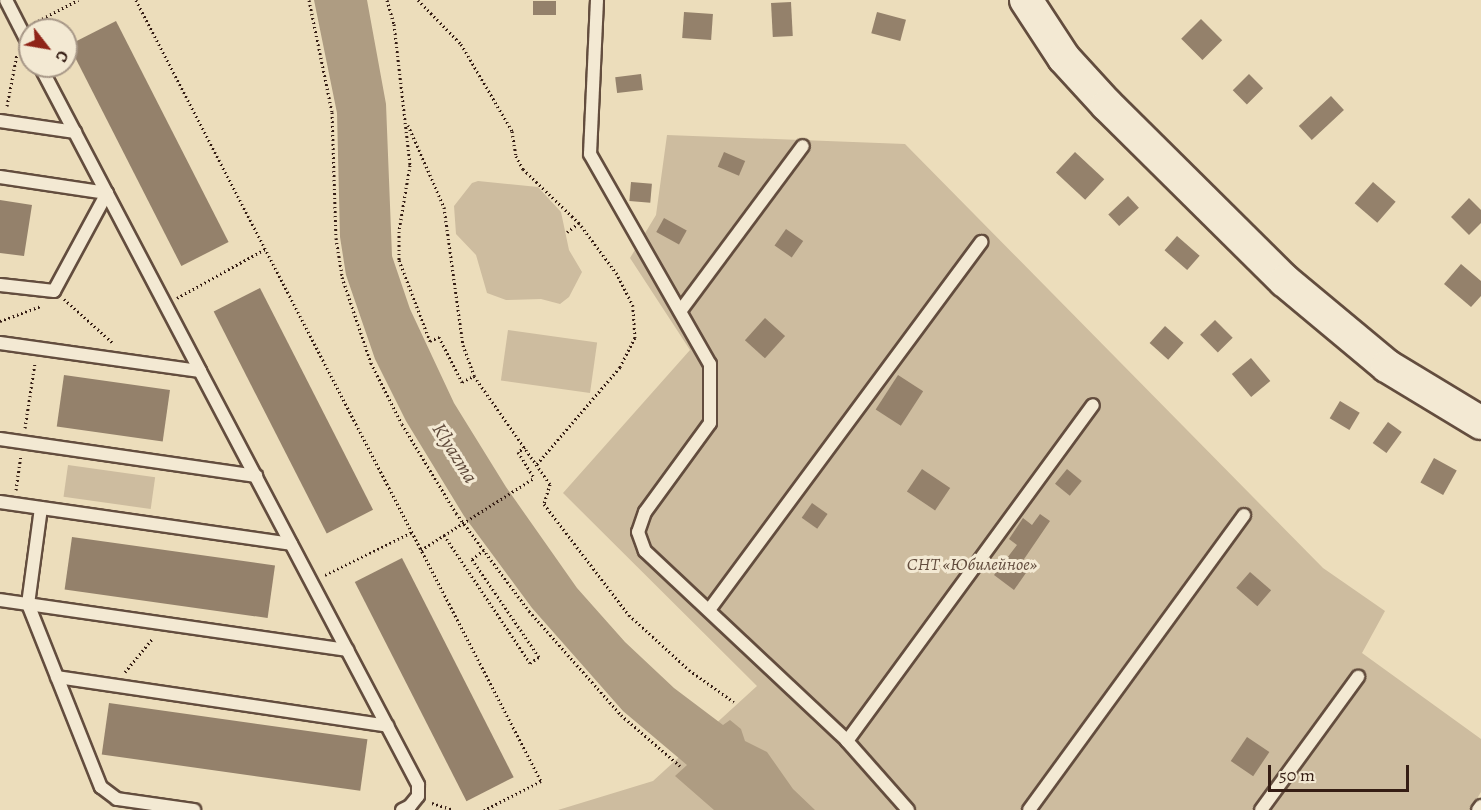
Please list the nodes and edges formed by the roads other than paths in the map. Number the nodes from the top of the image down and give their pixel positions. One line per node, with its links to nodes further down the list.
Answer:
1 (6, 0): 5 (lane)
2 (597, 0): 15 (lane)
3 (1028, 1): 19 (main road)
4 (0, 14): 5 (lane)
5 (14, 16): 6 (lane)
6 (18, 24)
7 (46, 78): 9 (lane)
8 (2, 121): 9 (lane)
9 (75, 132): 12 (lane)
10 (803, 146): 15 (lane)
11 (0, 177): 12 (lane)
12 (107, 194): 14 (lane); 17 (lane)
13 (981, 242): 28 (lane)
14 (0, 285)
15 (681, 310): 28 (lane)
16 (0, 343): 17 (lane)
17 (201, 371): 21 (lane)
18 (1093, 405): 33 (lane)
19 (1481, 423)
20 (0, 439): 21 (lane)
21 (256, 476): 25 (lane)
22 (0, 502): 23 (lane)
23 (41, 508): 25 (lane); 27 (lane)
24 (1244, 514): 39 (lane)
25 (291, 544): 29 (lane)
26 (0, 600): 27 (lane)
27 (28, 604): 29 (lane); 30 (lane)
28 (709, 610): 33 (lane)
29 (347, 650): 32 (lane)
30 (57, 677): 32 (lane); 35 (lane)
31 (1358, 677): 40 (lane)
32 (387, 726): 37 (lane)
33 (847, 741): 38 (lane)
34 (1481, 806): 41 (lane)
35 (160, 808): 36 (lane)
36 (194, 810)
37 (402, 810)
38 (908, 810)
39 (1029, 810)
40 (1261, 810)
41 (1478, 810)

